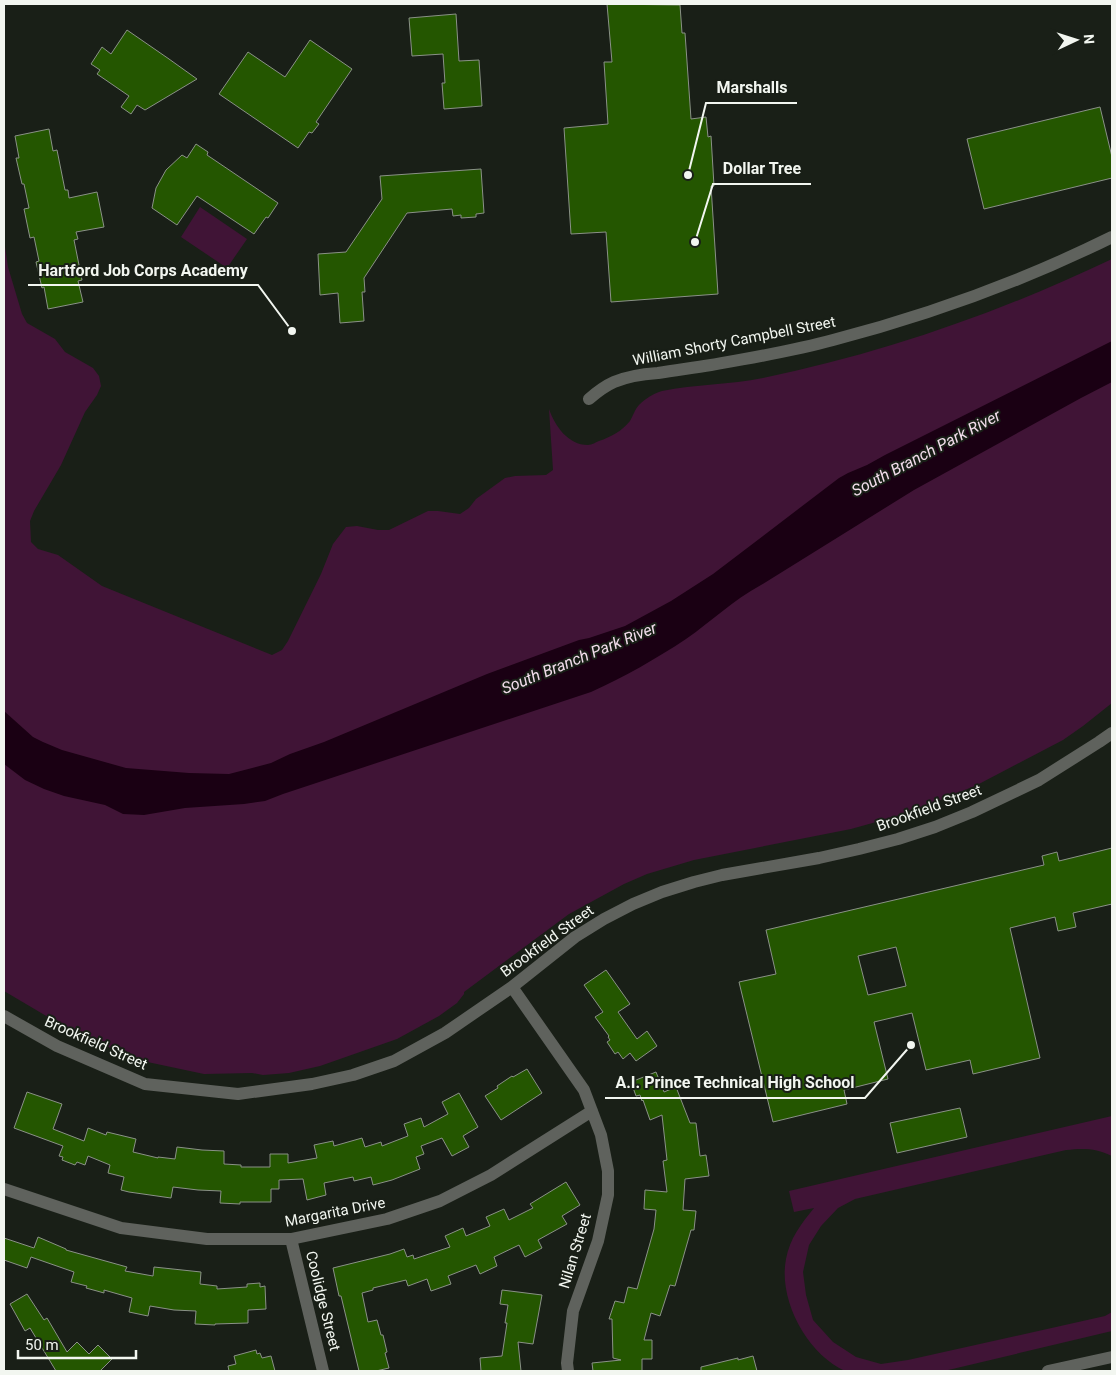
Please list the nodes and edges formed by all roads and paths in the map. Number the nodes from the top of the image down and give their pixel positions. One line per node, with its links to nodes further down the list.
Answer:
1 (1112, 237): 2 (street, William Shorty Campbell Street)
2 (589, 399)
3 (1112, 733): 4 (street, Brookfield Street)
4 (512, 987): 5 (street, Brookfield Street); 6 (street, Nilan Street)
5 (4, 1016)
6 (592, 1111): 8 (street, Margarita Drive); 11 (street, Nilan Street)
7 (4, 1189): 8 (street, Margarita Drive)
8 (291, 1239): 10 (street, Coolidge Street)
9 (1112, 1357): 12 (street)
10 (323, 1371)
11 (568, 1371)
12 (1048, 1371)

